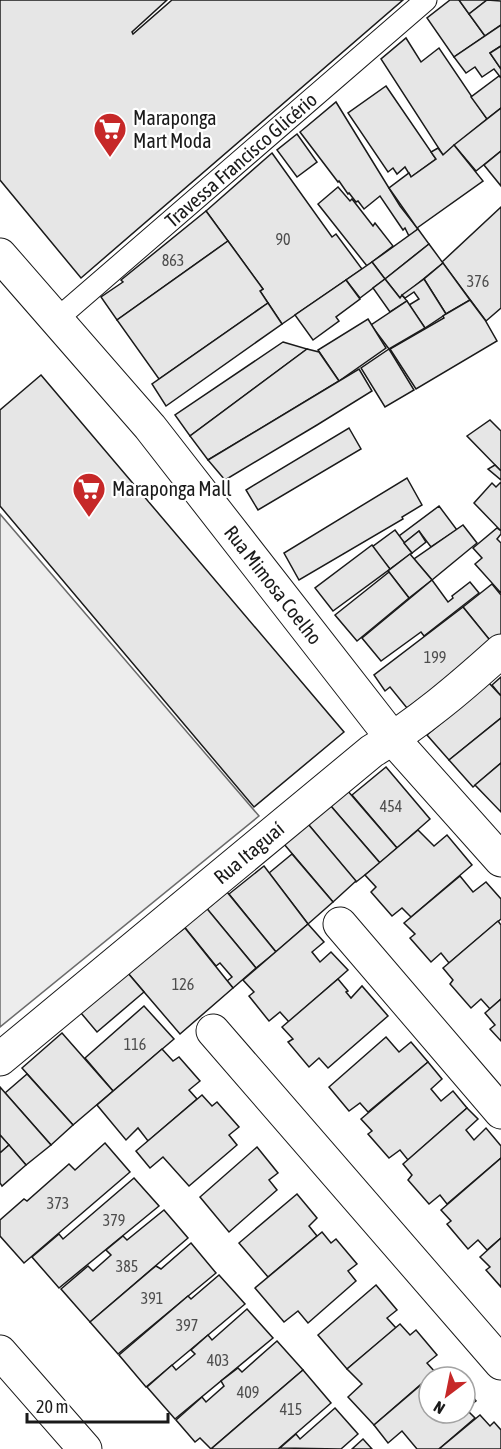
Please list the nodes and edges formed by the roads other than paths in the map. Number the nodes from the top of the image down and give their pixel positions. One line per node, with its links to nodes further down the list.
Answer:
1 (426, 0): 3 (lane, Travessa Francisco Glicério)
2 (0, 255): 3 (street, Rua Mimosa Coelho)
3 (57, 319): 5 (street, Rua Mimosa Coelho)
4 (501, 651): 5 (street, Rua Itaguaí)
5 (393, 739): 6 (street, Rua Mimosa Coelho); 9 (street, Rua Itaguaí)
6 (501, 860)
7 (340, 924): 10 (street)
8 (213, 1031): 12 (street)
9 (0, 1059)
10 (501, 1112)
11 (0, 1353): 13 (street)
12 (501, 1363)
13 (86, 1449)

